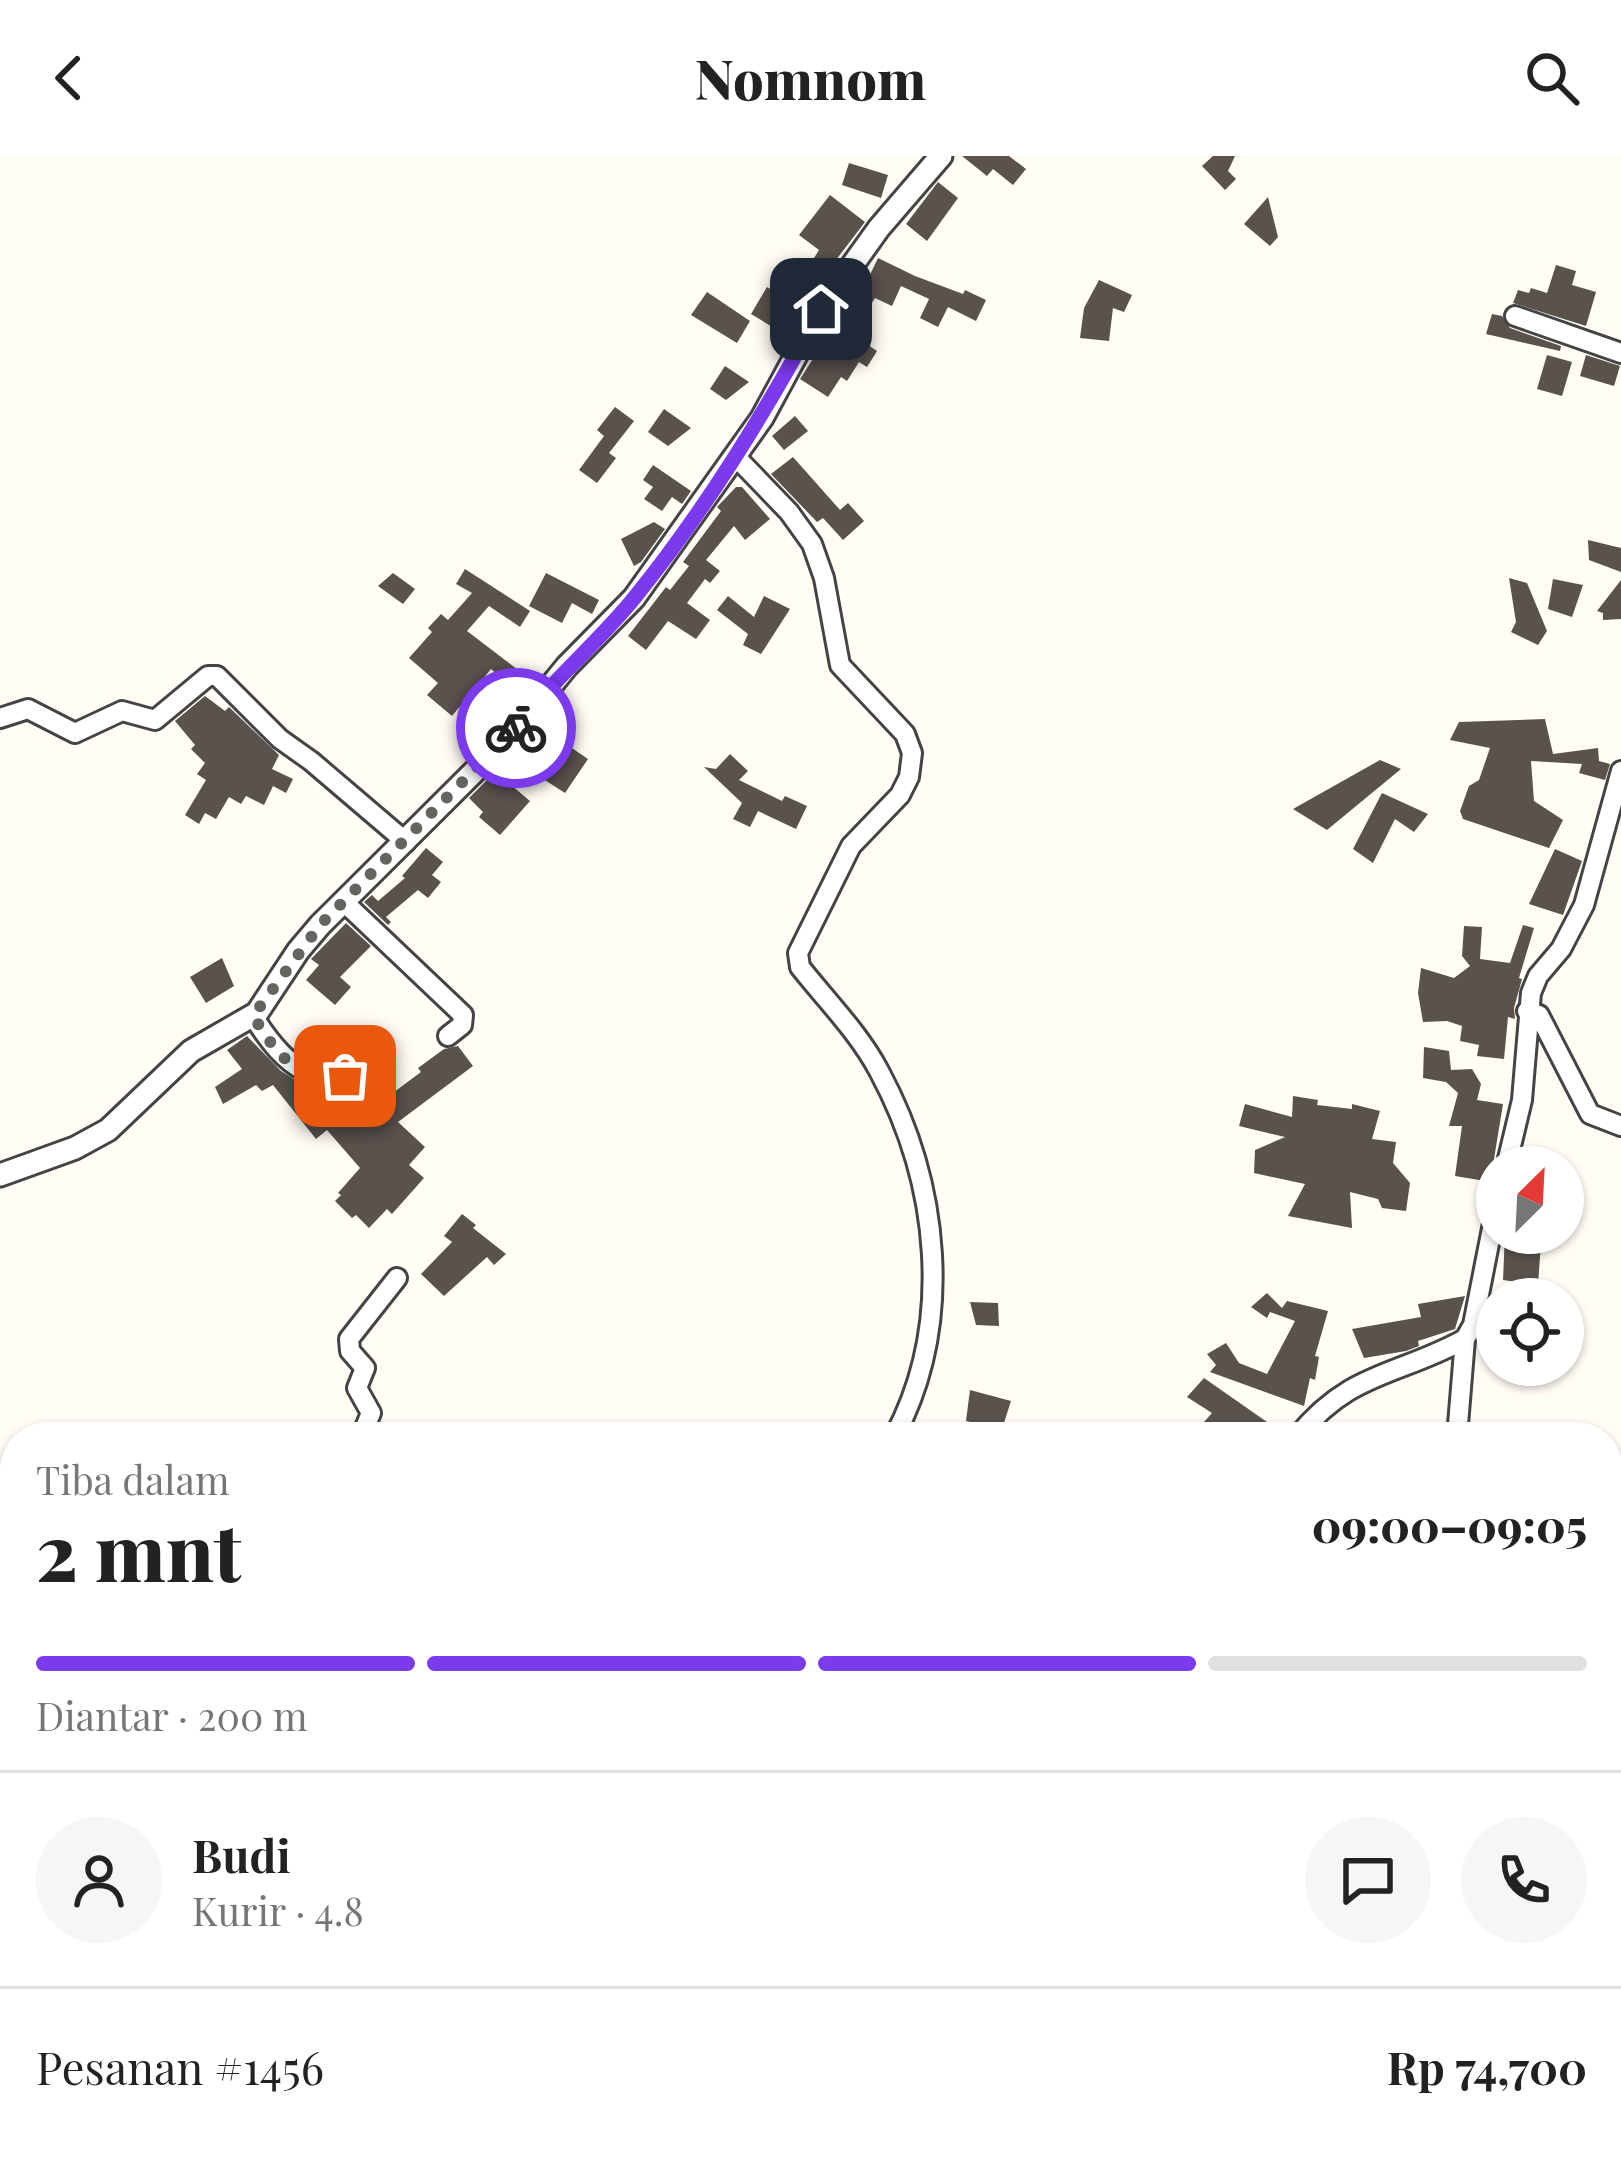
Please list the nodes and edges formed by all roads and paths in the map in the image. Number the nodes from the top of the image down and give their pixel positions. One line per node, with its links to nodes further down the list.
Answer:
1 (941, 156): 4 (street)
2 (1515, 316): 3 (street)
3 (1621, 353)
4 (736, 457): 7 (street); 20 (street)
5 (0, 718): 7 (street)
6 (1621, 771): 9 (street)
7 (406, 842): 8 (street)
8 (344, 902): 10 (street); 11 (street)
9 (1527, 1011): 13 (street); 14 (street)
10 (253, 1016): 12 (street); 15 (street)
11 (448, 1036)
12 (377, 1064)
13 (1621, 1126)
14 (1511, 1146)
15 (0, 1175)
16 (1487, 1254): 18 (street)
17 (397, 1278): 19 (street)
18 (1465, 1339): 21 (street); 22 (street)
19 (367, 1422)
20 (902, 1422)
21 (1310, 1422)
22 (1458, 1422)

